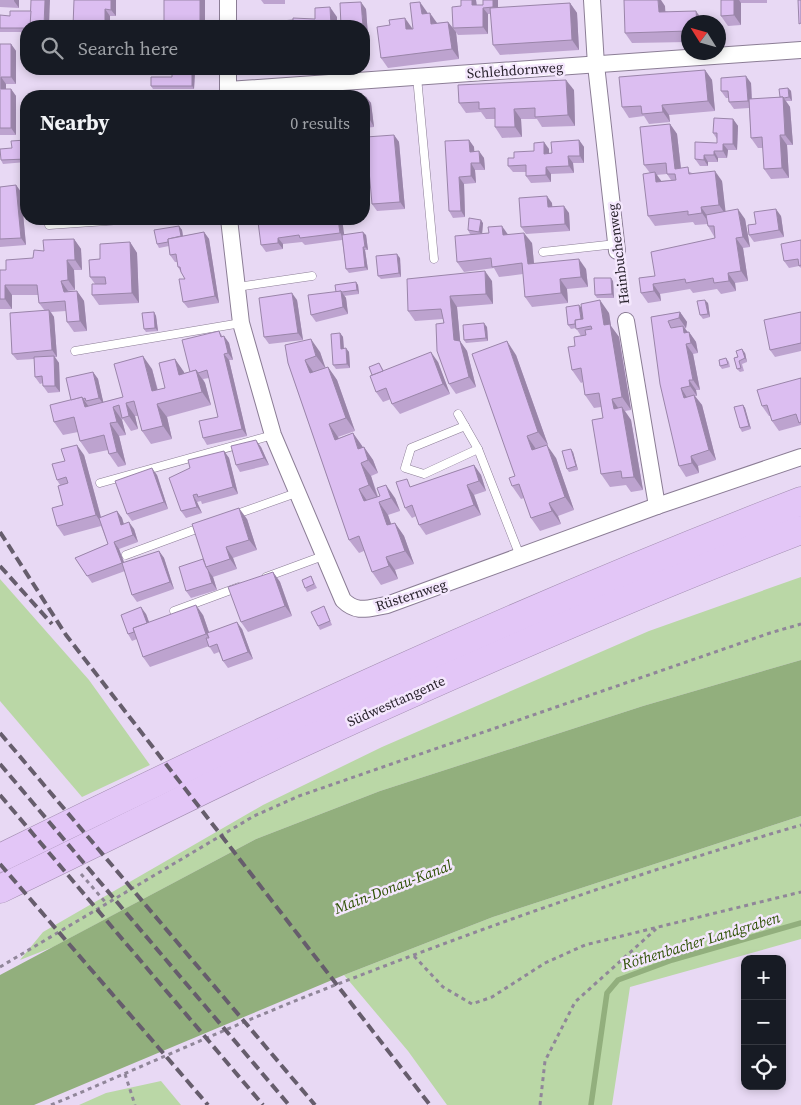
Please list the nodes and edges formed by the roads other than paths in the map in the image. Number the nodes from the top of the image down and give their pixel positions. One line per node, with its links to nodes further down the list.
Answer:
1 (228, 0): 3 (street)
2 (592, 0): 5 (street, Hainbuchenweg)
3 (228, 20)
4 (801, 50): 5 (street, Schlehdornweg)
5 (596, 65): 7 (street, Schlehdornweg); 11 (street, Hainbuchenweg)
6 (228, 75): 8 (street)
7 (417, 77): 9 (street, Schlehdornweg); 13 (lane)
8 (228, 90)
9 (263, 90)
10 (229, 225): 15 (street, Rüsternweg)
11 (617, 247): 12 (lane)
12 (543, 252)
13 (434, 259)
14 (312, 276): 15 (lane)
15 (237, 287): 17 (street, Rüsternweg)
16 (626, 321): 27 (street, Hainbuchenweg)
17 (242, 323): 18 (lane); 21 (street, Rüsternweg)
18 (75, 351)
19 (458, 414): 20 (lane)
20 (465, 426): 22 (lane); 22 (lane)
21 (273, 435): 24 (lane); 25 (street, Rüsternweg)
22 (478, 448): 33 (lane)
23 (801, 456): 27 (street, Rüsternweg)
24 (100, 483)
25 (296, 493): 28 (lane); 32 (street, Rüsternweg)
26 (801, 501): 37 (highway, Südwesttangente)
27 (657, 506): 33 (street, Rüsternweg)
28 (224, 519)
29 (206, 525): 31 (lane)
30 (801, 530): 38 (highway, Südwesttangente)
31 (126, 554)
32 (323, 556): 33 (street, Rüsternweg); 34 (lane)
33 (520, 556)
34 (258, 580)
35 (248, 583): 36 (lane)
36 (174, 611)
37 (0, 858)
38 (0, 890)

